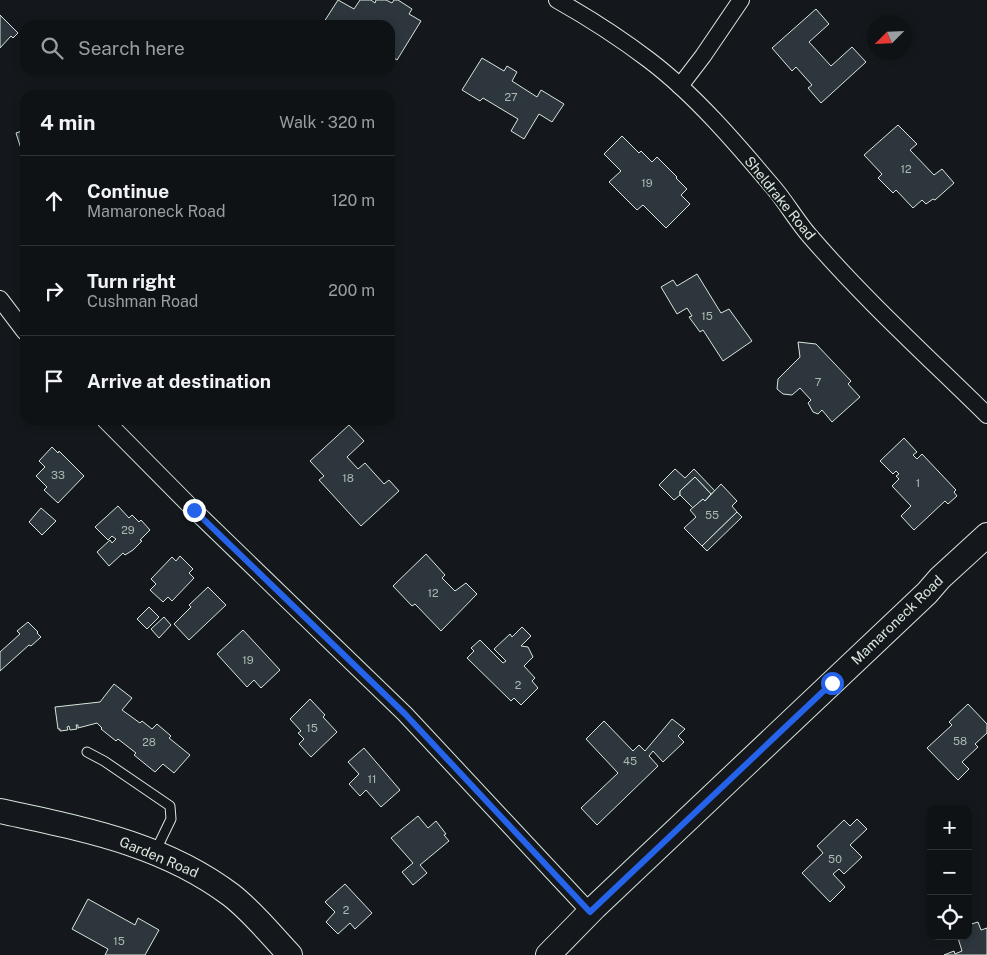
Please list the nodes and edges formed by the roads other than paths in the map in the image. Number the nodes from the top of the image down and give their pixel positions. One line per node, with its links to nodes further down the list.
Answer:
1 (558, 0): 3 (street, Sheldrake Road)
2 (741, 0): 3 (street)
3 (680, 86): 6 (street, Sheldrake Road)
4 (0, 299): 5 (street)
5 (20, 325)
6 (987, 414)
7 (111, 425): 12 (street)
8 (987, 535): 12 (street, Mamaroneck Road)
9 (87, 752): 11 (lane)
10 (0, 811): 11 (street, Garden Road)
11 (155, 852): 13 (street, Garden Road)
12 (590, 912): 14 (street, Mamaroneck Road)
13 (290, 955)
14 (548, 955)

